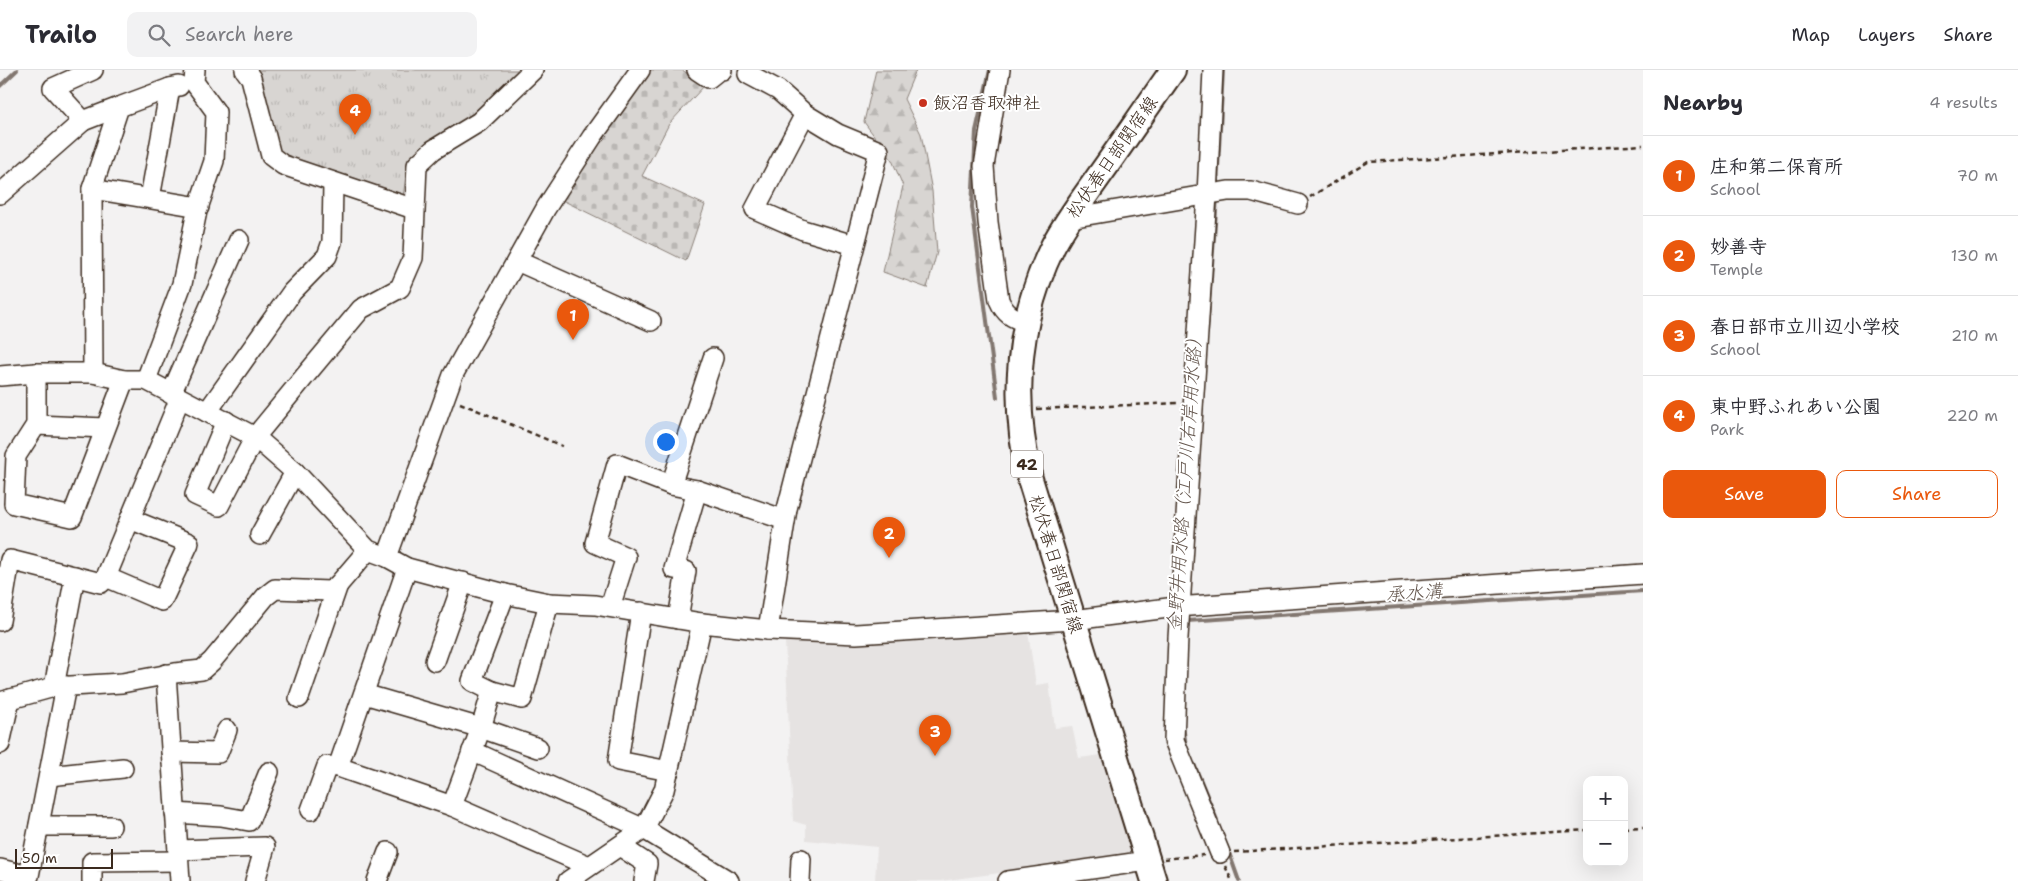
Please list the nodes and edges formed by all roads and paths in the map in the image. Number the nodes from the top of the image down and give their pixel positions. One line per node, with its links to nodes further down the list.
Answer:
1 (93, 70): 15 (street)
2 (245, 70): 17 (street)
3 (533, 70): 24 (street)
4 (640, 70): 28 (street)
5 (697, 70): 6 (street)
6 (722, 70)
7 (1000, 70): 30 (street)
8 (1173, 70): 25 (main road, 松伏春日部関宿線 / 42)
9 (1213, 70): 20 (street)
10 (745, 71): 14 (street)
11 (195, 76): 12 (street); 23 (street)
12 (170, 88): 13 (street); 21 (street)
13 (119, 107): 15 (street); 18 (street)
14 (805, 114): 27 (street); 27 (street)
15 (83, 121): 19 (street)
16 (1643, 145): 22 (path)
17 (332, 183): 24 (street); 40 (street)
18 (92, 189): 21 (street); 33 (street)
19 (0, 194)
20 (1207, 195): 22 (street); 25 (street); 39 (street)
21 (150, 198): 23 (street)
22 (1298, 204)
23 (199, 207): 36 (street)
24 (414, 209): 45 (street)
25 (1070, 218): 30 (main road, 松伏春日部関宿線 / 42)
26 (239, 240): 37 (street)
27 (854, 245): 51 (street)
28 (516, 261): 29 (street); 38 (street)
29 (651, 321)
30 (1026, 322): 41 (main road, 松伏春日部関宿線 / 42)
31 (713, 358): 48 (street)
32 (36, 373): 33 (street); 34 (street); 43 (street)
33 (93, 373): 35 (street)
34 (0, 376)
35 (124, 380): 36 (street); 44 (street)
36 (146, 380): 37 (street)
37 (176, 396): 40 (street); 50 (street)
38 (445, 397): 46 (path); 54 (street)
39 (1193, 402): 41 (path); 64 (street)
40 (207, 412): 42 (street)
41 (1019, 412): 67 (main road, 松伏春日部関宿線 / 42)
42 (226, 422): 45 (street); 45 (street)
43 (36, 425): 44 (street); 44 (street)
44 (105, 428)
45 (255, 437): 47 (street)
46 (562, 446)
47 (294, 472): 52 (street); 53 (street)
48 (671, 485): 49 (street); 63 (street)
49 (698, 490): 51 (street); 66 (street)
50 (130, 519): 58 (street); 58 (street)
51 (785, 520): 70 (street)
52 (260, 535)
53 (368, 550): 54 (street); 60 (street)
54 (387, 557): 55 (street)
55 (407, 568): 59 (street); 75 (street)
56 (1643, 574): 64 (street)
57 (74, 576): 58 (street); 68 (street); 73 (street)
58 (106, 577)
59 (463, 582): 61 (street); 71 (street)
60 (338, 585): 72 (street); 76 (street)
61 (505, 594): 62 (street); 74 (street)
62 (549, 603): 63 (street); 74 (street)
63 (610, 607): 65 (street)
64 (1186, 607): 67 (street); 100 (street)
65 (641, 612): 66 (street); 86 (street)
66 (678, 619): 69 (street)
67 (1073, 620): 70 (street); 105 (main road, 松伏春日部関宿線 / 42)
68 (0, 622)
69 (702, 624): 70 (street); 86 (street)
70 (768, 630)
71 (435, 661)
72 (166, 674): 73 (street); 83 (street)
73 (60, 687): 77 (street); 88 (street)
74 (492, 691): 78 (street)
75 (364, 694): 78 (street); 84 (street)
76 (299, 698)
77 (5, 701): 80 (street)
78 (481, 728): 81 (street); 82 (street)
79 (227, 730): 83 (street)
80 (0, 744)
81 (538, 748)
82 (472, 751): 89 (street); 96 (street)
83 (171, 752): 91 (street)
84 (338, 767): 89 (street); 90 (street)
85 (123, 768): 88 (street)
86 (670, 771): 96 (street)
87 (270, 772): 91 (street)
88 (49, 776): 92 (street)
89 (452, 806): 103 (street)
90 (311, 810)
91 (175, 813): 101 (street)
92 (39, 826): 93 (street); 104 (street)
93 (111, 826)
94 (1643, 827): 95 (path)
95 (1628, 828)
96 (644, 830): 98 (street); 112 (street)
97 (1583, 830): 100 (path)
98 (620, 846): 103 (street); 111 (street)
99 (388, 852): 109 (street)
100 (1228, 853): 105 (path)
101 (178, 856): 106 (street); 107 (street); 108 (street)
102 (802, 859): 113 (street)
103 (589, 866): 110 (street)
104 (0, 869)
105 (1150, 871): 114 (street)
106 (92, 881)
107 (180, 881)
108 (256, 881)
109 (377, 881)
110 (568, 881)
111 (644, 881)
112 (729, 881)
113 (800, 881)
114 (1008, 881)

